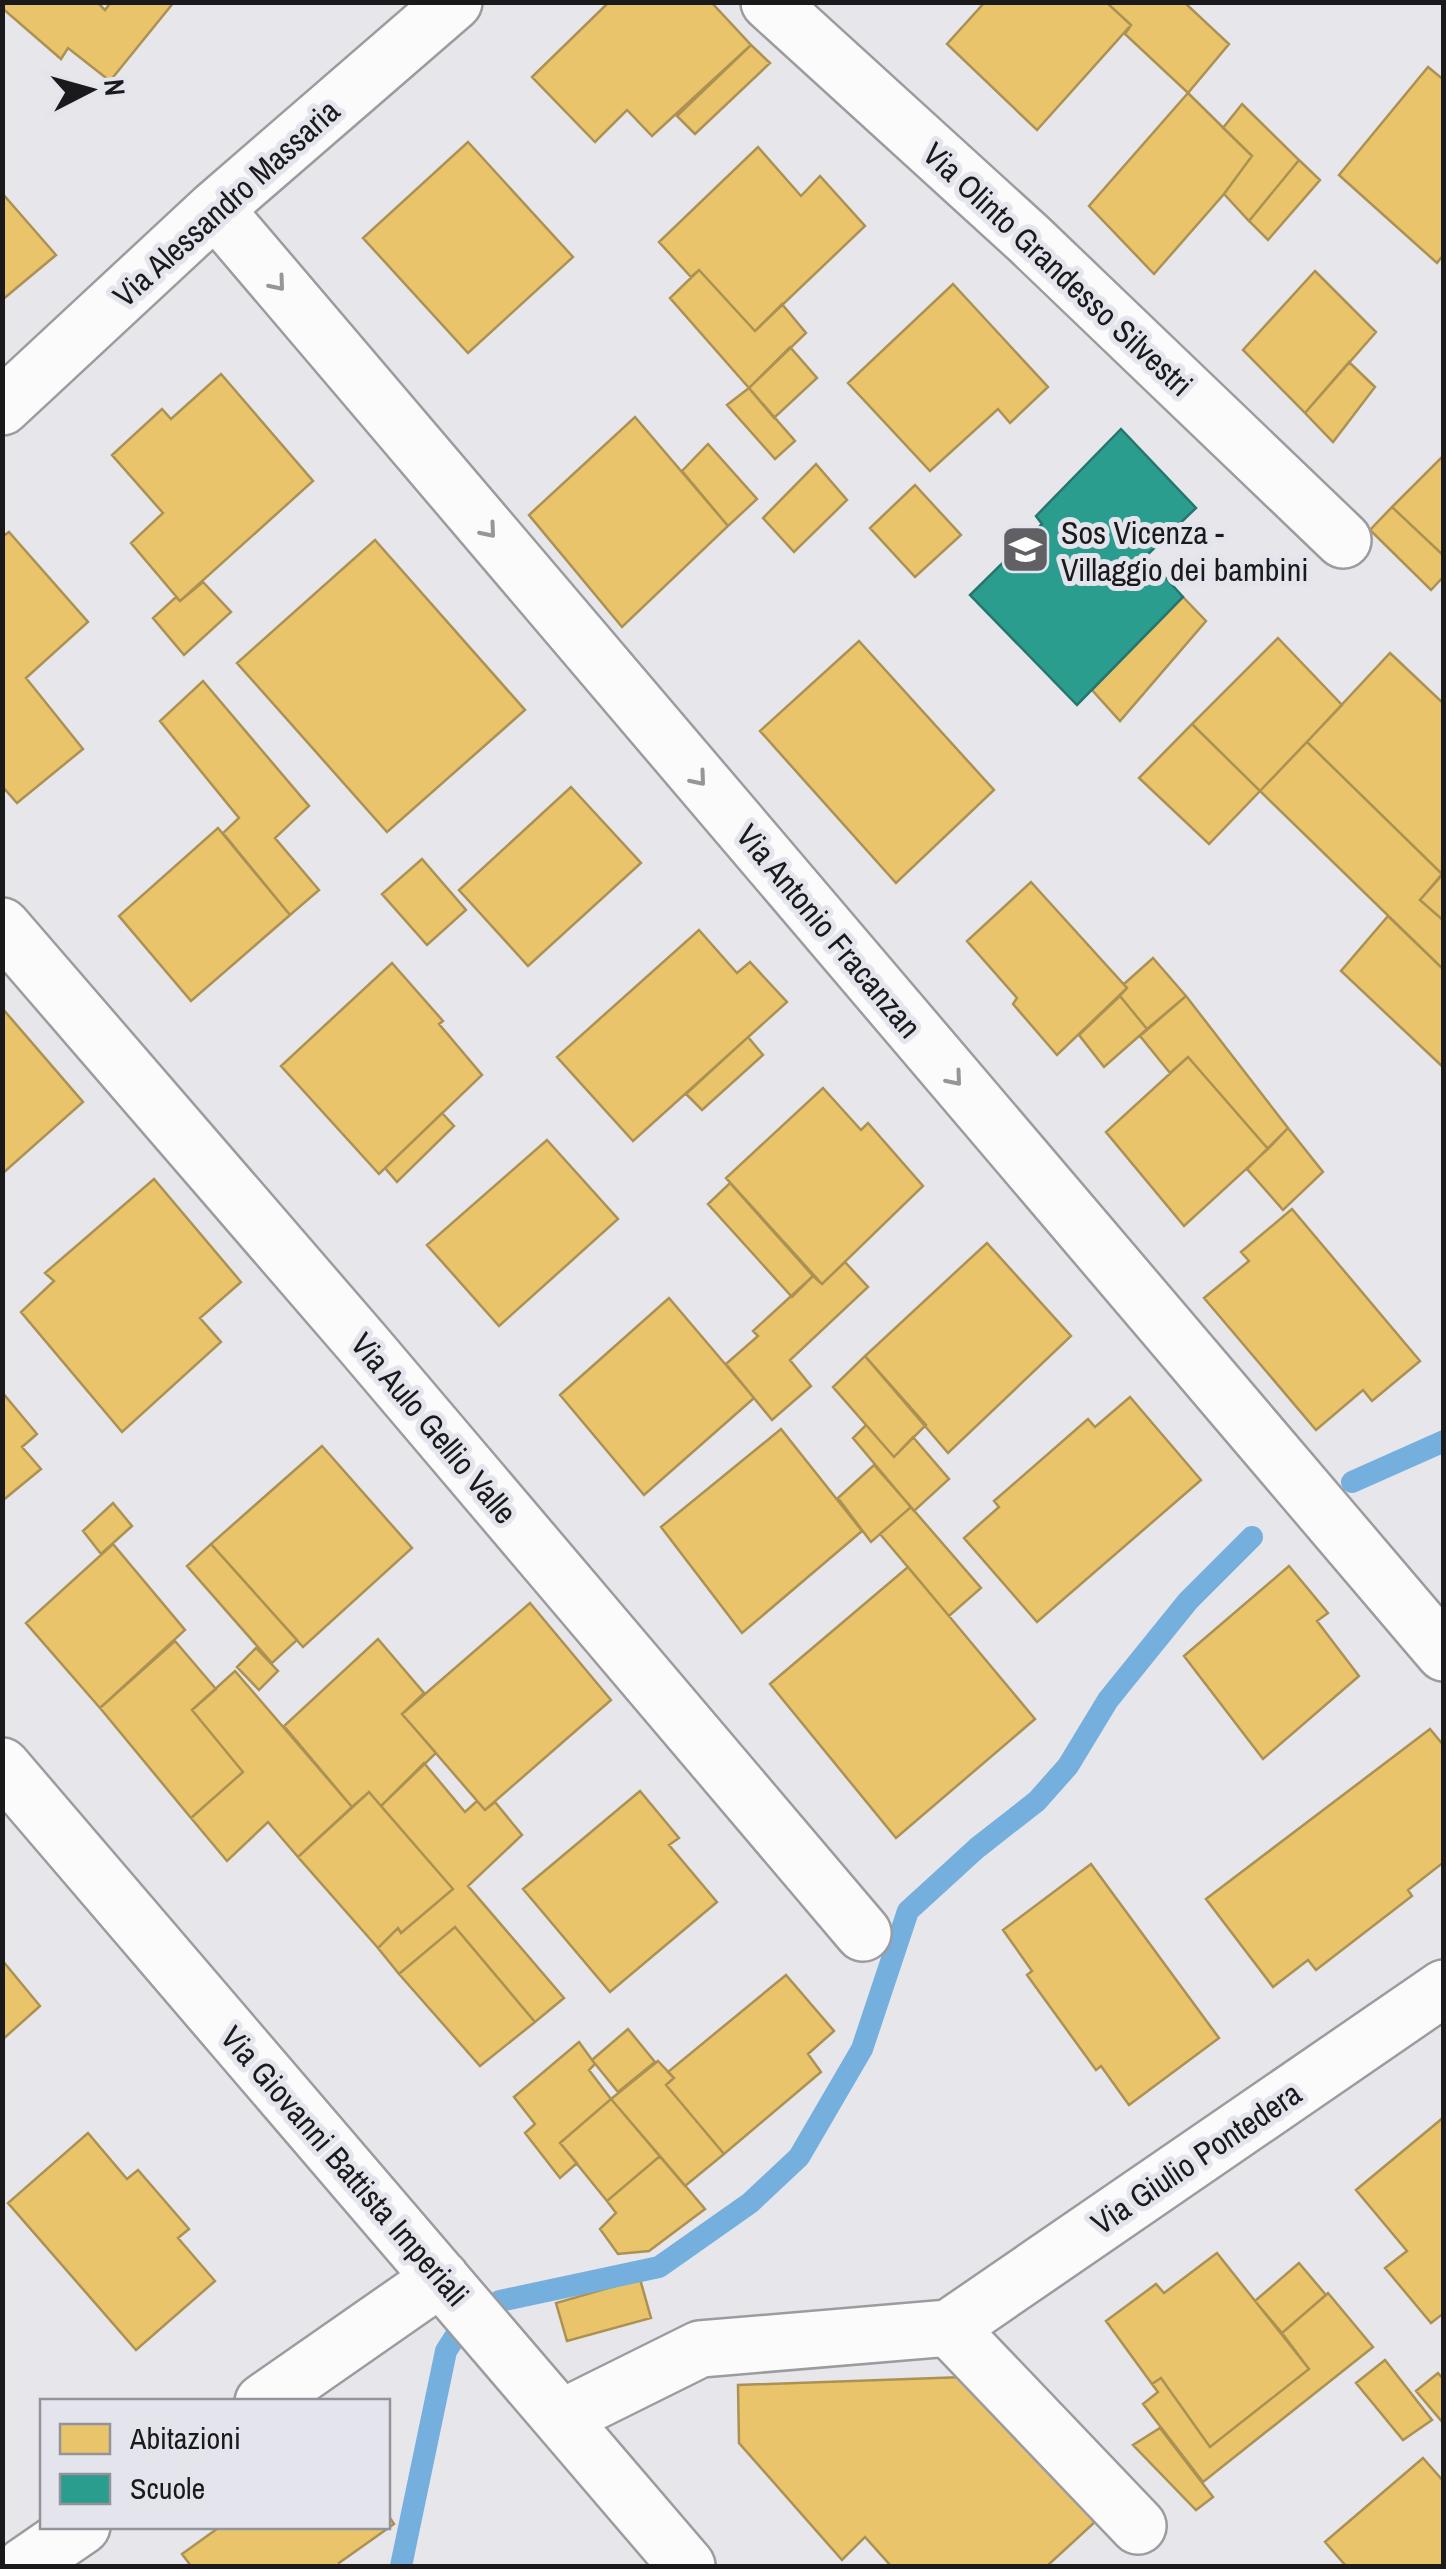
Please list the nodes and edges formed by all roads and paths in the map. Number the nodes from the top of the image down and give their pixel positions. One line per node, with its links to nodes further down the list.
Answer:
1 (454, 2): 3 (street, Via Alessandro Massaria)
2 (769, 2): 5 (street, Via Olinto Grandesso Silvestri)
3 (215, 210): 4 (street, Via Alessandro Massaria); 7 (street, Via Antonio Fracanzan, one-way to 7)
4 (2, 407)
5 (1343, 540)
6 (2, 926): 9 (street, Via Aulo Gellio Valle)
7 (1444, 1653)
8 (2, 1766): 11 (street, Via Giovanni Battista Imperiali)
9 (863, 1934)
10 (1444, 1988): 12 (street, Via Giulio Pontedera)
11 (441, 2278): 13 (street); 14 (street, Via Giovanni Battista Imperiali)
12 (949, 2328): 14 (street, Via Giulio Pontedera); 15 (street)
13 (267, 2399)
14 (561, 2418): 18 (street, Via Giovanni Battista Imperiali)
15 (1138, 2526)
16 (78, 2529): 17 (street)
17 (24, 2566)
18 (687, 2566)

